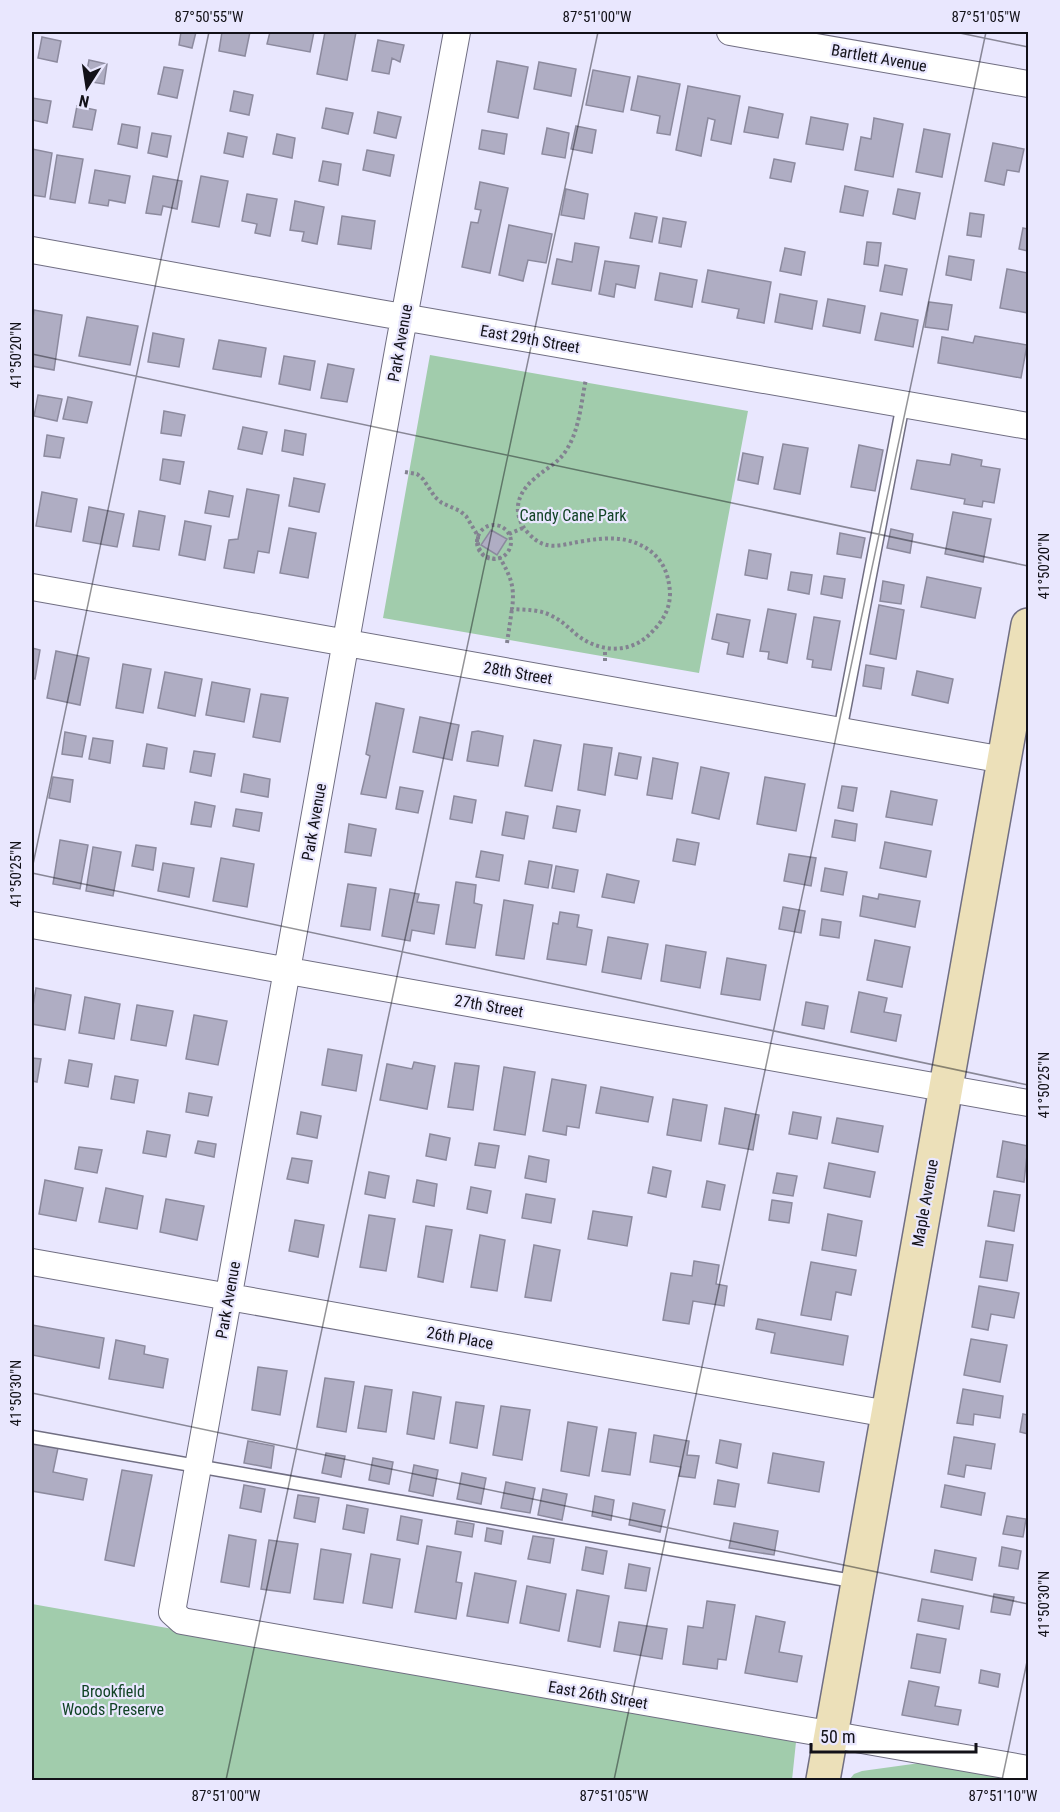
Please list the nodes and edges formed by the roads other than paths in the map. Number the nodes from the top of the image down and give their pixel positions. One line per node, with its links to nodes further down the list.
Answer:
1 (457, 32): 5 (street, Park Avenue)
2 (730, 32): 3 (street, Bartlett Avenue)
3 (1029, 84)
4 (32, 249): 5 (street, East 29th Street)
5 (404, 317): 6 (street, East 29th Street); 10 (street, Park Avenue)
6 (903, 404): 7 (street, East 29th Street); 11 (lane)
7 (1029, 426)
8 (32, 587): 10 (street, 28th Street)
9 (1029, 625): 12 (street, Maple Avenue)
10 (346, 643): 11 (street, 28th Street); 14 (street, Park Avenue)
11 (840, 731): 12 (street, 28th Street)
12 (1004, 760): 15 (street, Maple Avenue)
13 (32, 925): 14 (street, 27th Street)
14 (287, 970): 15 (street, 27th Street); 18 (street, Park Avenue)
15 (946, 1088): 16 (street, 27th Street); 19 (street, Maple Avenue)
16 (1029, 1103)
17 (32, 1262): 18 (street, 26th Place)
18 (228, 1297): 19 (street, 26th Place); 21 (street, Park Avenue)
19 (888, 1414): 22 (street, Maple Avenue)
20 (32, 1437): 21 (lane)
21 (197, 1467): 22 (lane); 23 (street, Park Avenue)
22 (859, 1582): 24 (street, Maple Avenue)
23 (172, 1612): 24 (street, East 26th Street)
24 (831, 1736): 25 (street, East 26th Street); 26 (street, Maple Avenue)
25 (1029, 1769)
26 (823, 1780)

